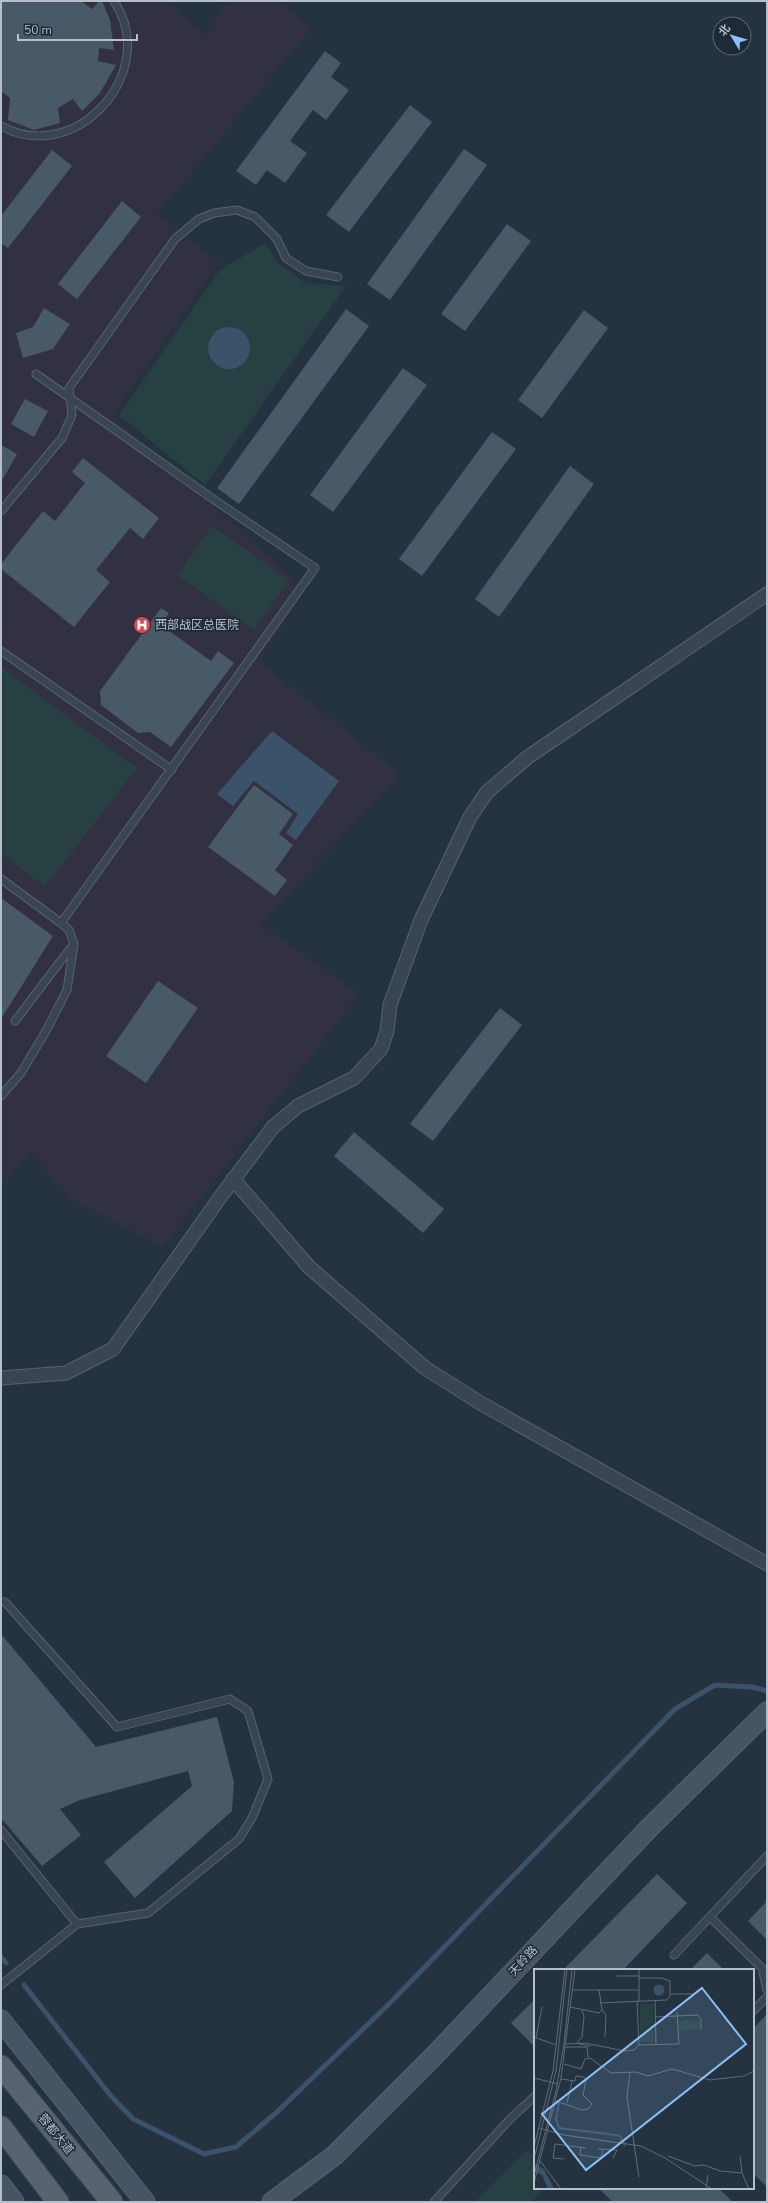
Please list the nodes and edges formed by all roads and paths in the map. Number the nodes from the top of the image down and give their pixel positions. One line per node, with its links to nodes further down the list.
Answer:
1 (114, 1): 2 (lane)
2 (1, 126)
3 (338, 278): 5 (lane)
4 (36, 374): 5 (lane)
5 (70, 397): 6 (lane); 9 (lane)
6 (1, 511)
7 (767, 594): 15 (street)
8 (1, 651): 9 (lane)
9 (172, 770): 11 (lane)
10 (1, 879): 11 (lane)
11 (61, 924): 12 (lane)
12 (74, 944): 13 (lane); 14 (lane)
13 (15, 1021)
14 (1, 1096)
15 (233, 1179): 16 (street); 17 (street)
16 (1, 1378)
17 (767, 1564)
18 (1, 1601): 23 (lane)
19 (765, 1714): 38 (street, 天岭路)
20 (1, 1830): 23 (lane)
21 (767, 1856): 22 (lane)
22 (710, 1917): 24 (lane); 26 (lane)
23 (77, 1924): 25 (lane)
24 (674, 1955)
25 (1, 1985)
26 (767, 1990)
27 (767, 1997): 28 (lane)
28 (754, 2010)
29 (1, 2020): 37 (street)
30 (1, 2066): 36 (main road, 蓉都大道)
31 (534, 2097): 39 (lane)
32 (1, 2128): 35 (main road)
33 (1, 2186): 34 (street)
34 (14, 2202)
35 (58, 2202)
36 (112, 2202)
37 (145, 2202)
38 (272, 2202)
39 (434, 2202)

